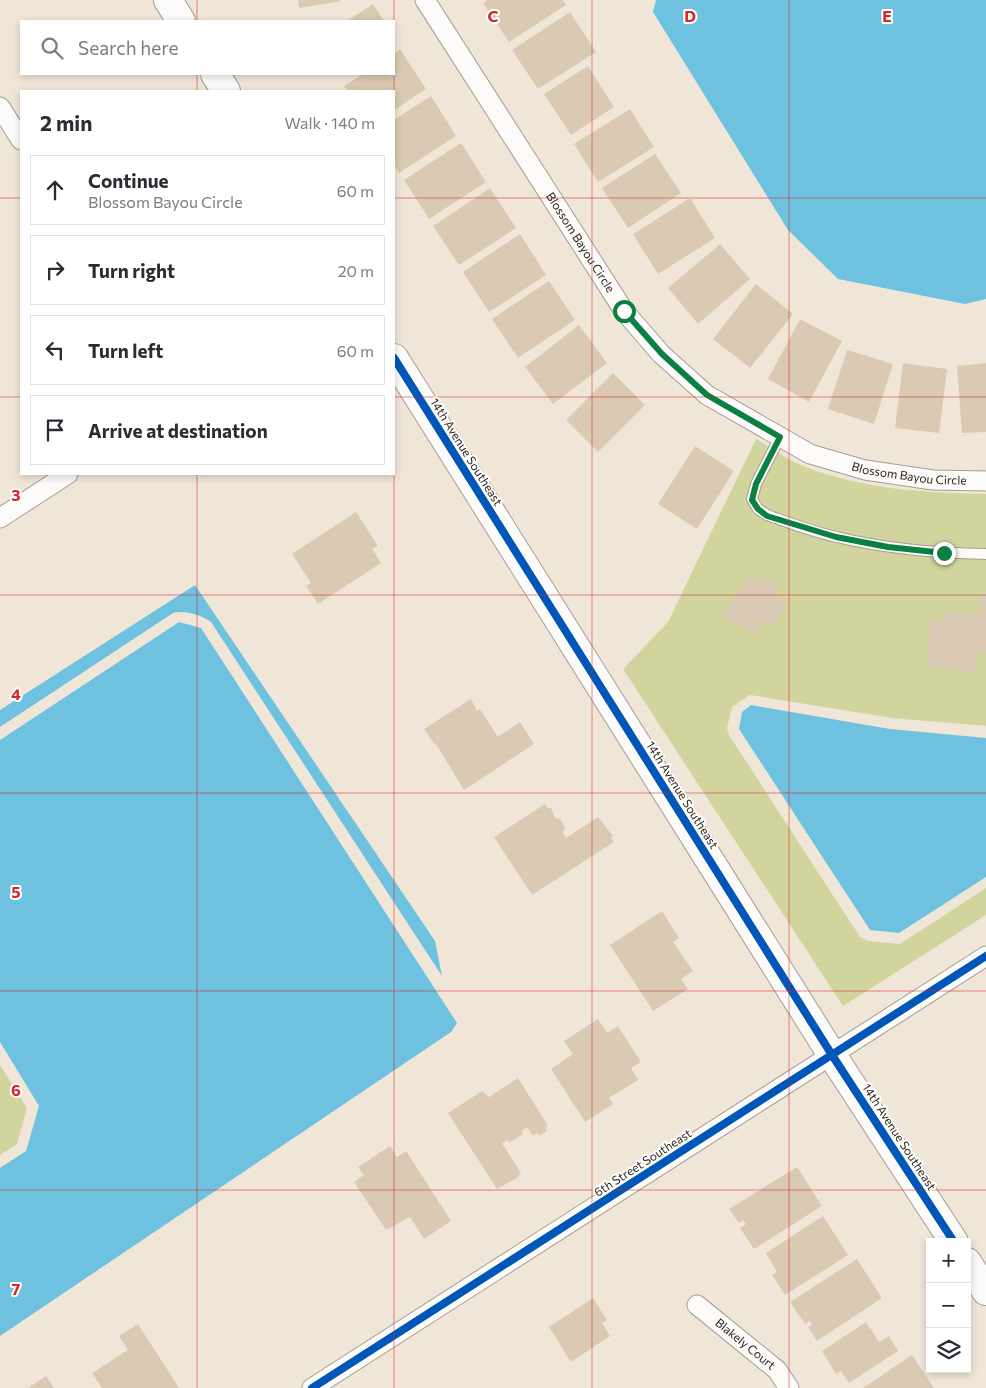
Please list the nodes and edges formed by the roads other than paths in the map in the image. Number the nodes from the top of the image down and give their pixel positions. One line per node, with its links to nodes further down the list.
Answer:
1 (168, 0): 3 (street)
2 (425, 0): 9 (street, Blossom Bayou Circle)
3 (181, 20)
4 (215, 75): 5 (street)
5 (225, 90)
6 (0, 107): 7 (street)
7 (20, 138)
8 (395, 360): 15 (street, 14th Avenue Southeast)
9 (780, 437): 11 (street, Blossom Bayou Circle); 13 (lane)
10 (66, 475): 12 (street)
11 (986, 480)
12 (0, 518)
13 (986, 554)
14 (986, 956): 15 (street, 6th Street Southeast)
15 (832, 1055): 16 (street, 14th Avenue Southeast); 20 (street, 6th Street Southeast)
16 (951, 1238)
17 (971, 1268): 18 (street)
18 (986, 1291)
19 (698, 1305): 21 (street, Blakely Court)
20 (312, 1388)
21 (789, 1388)

